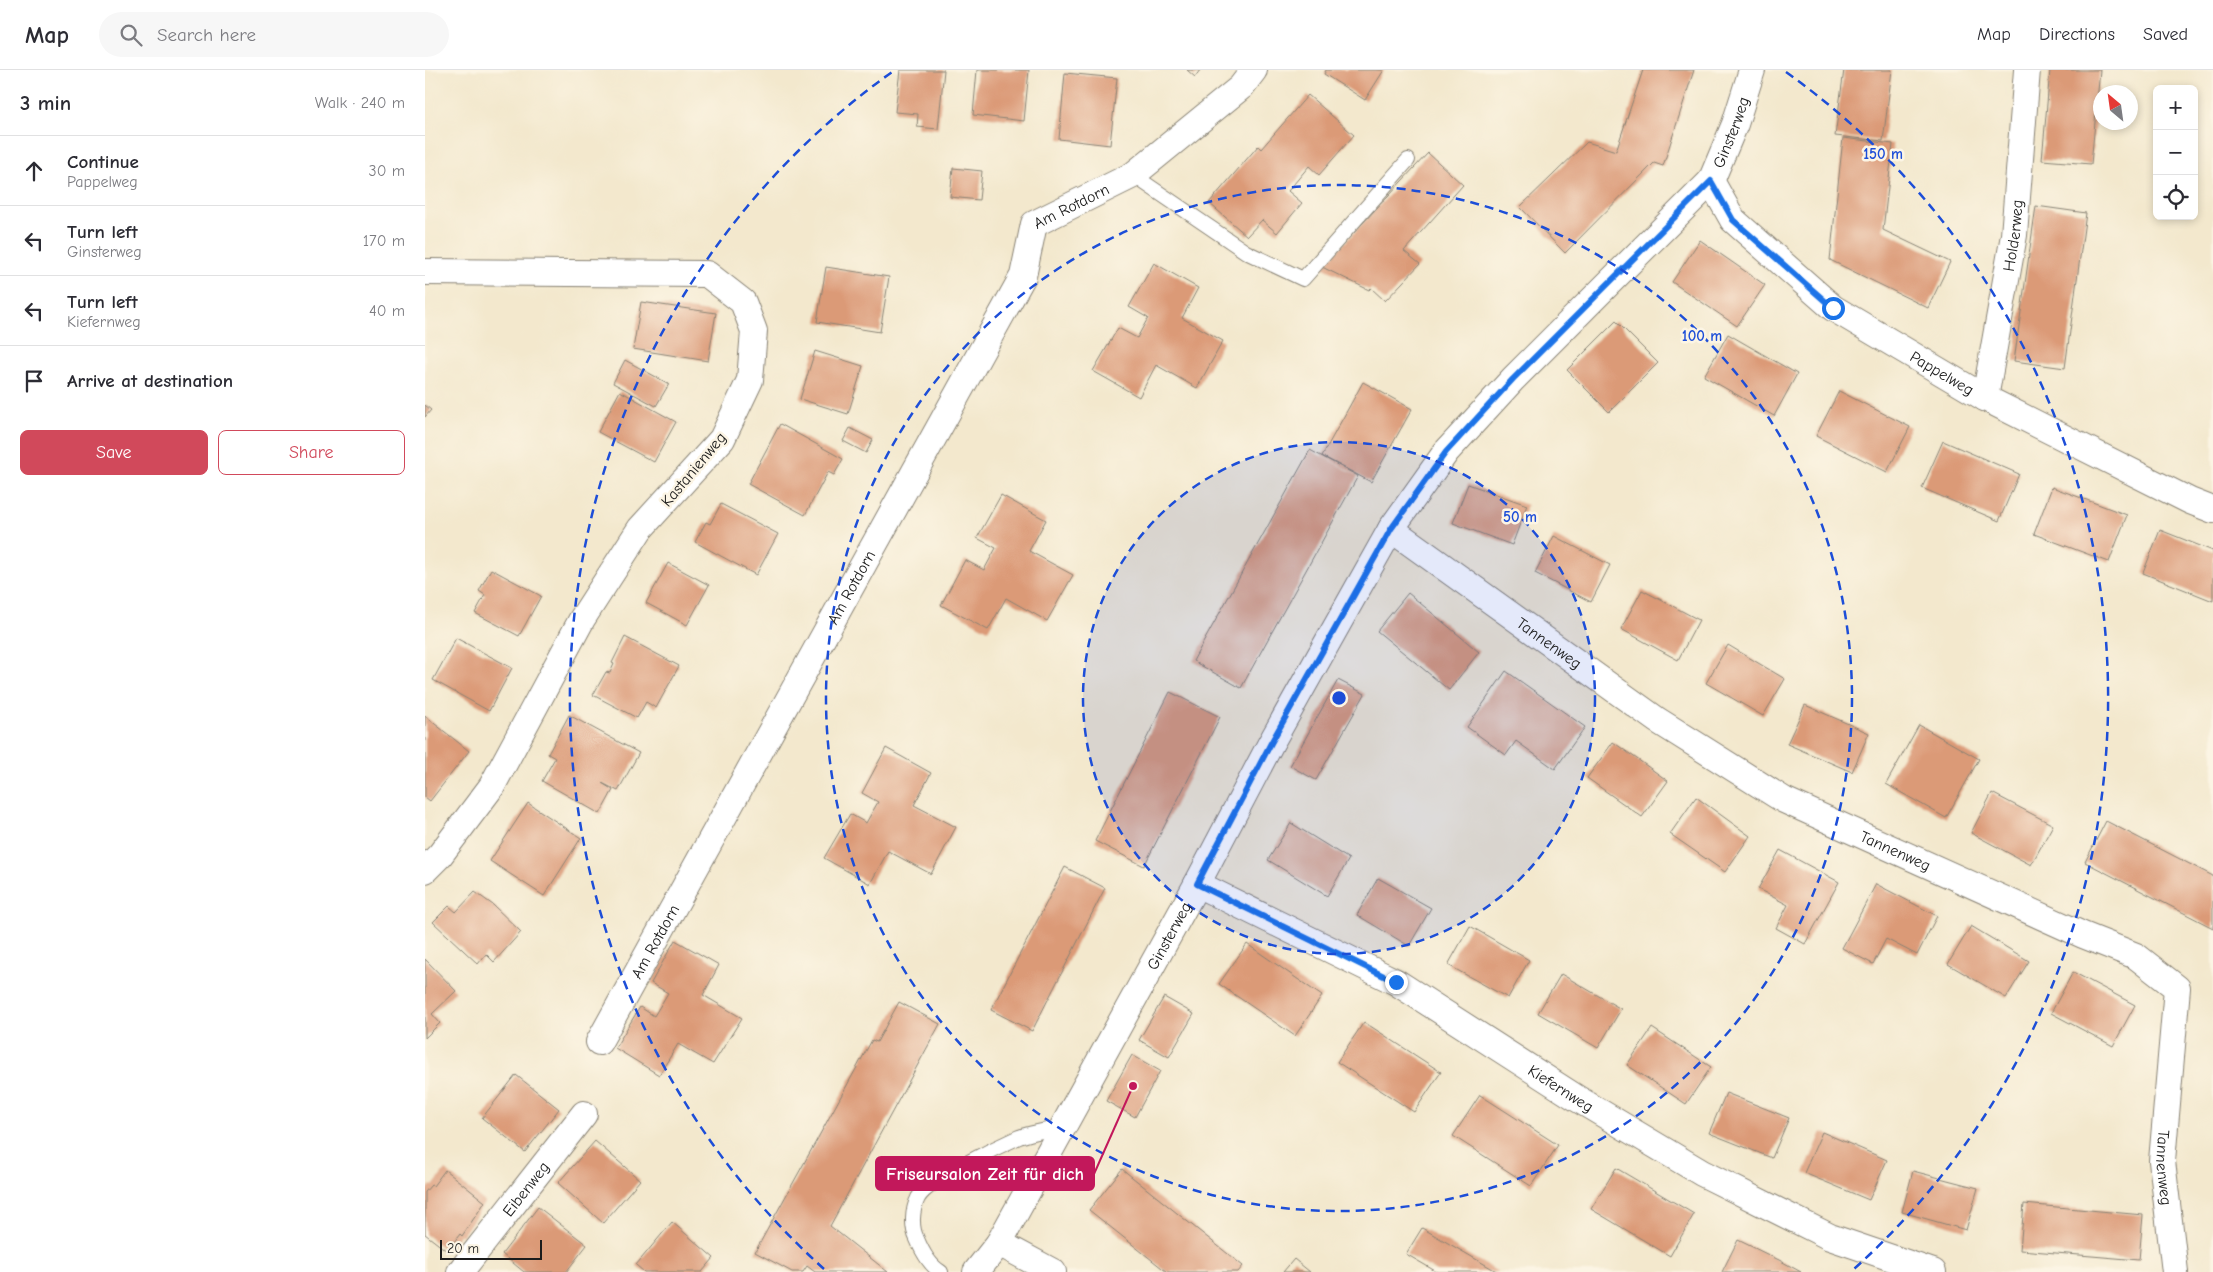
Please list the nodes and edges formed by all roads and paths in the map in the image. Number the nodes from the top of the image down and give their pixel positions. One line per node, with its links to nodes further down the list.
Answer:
1 (1254, 70): 5 (street, Am Rotdorn)
2 (1752, 70): 6 (street, Ginsterweg)
3 (2027, 70): 8 (street, Holderweg)
4 (1408, 160): 5 (lane)
5 (1133, 175): 13 (street, Am Rotdorn)
6 (1711, 181): 8 (street, Pappelweg); 10 (street, Ginsterweg)
7 (425, 272): 11 (street, Kastanienweg)
8 (1985, 398): 9 (street, Pappelweg)
9 (2213, 510)
10 (1391, 529): 12 (street, Ginsterweg); 22 (street, Tannenweg)
11 (425, 870)
12 (1197, 884): 15 (street, Ginsterweg); 21 (street, Kiefernweg)
13 (599, 1042)
14 (584, 1114): 17 (street, Eibenweg)
15 (1064, 1126): 16 (street, Ginsterweg); 18 (lane)
16 (999, 1243): 19 (street, Ginsterweg); 20 (street)
17 (468, 1269)
18 (941, 1272)
19 (976, 1272)
20 (1053, 1272)
21 (1933, 1272)
22 (2175, 1272)

